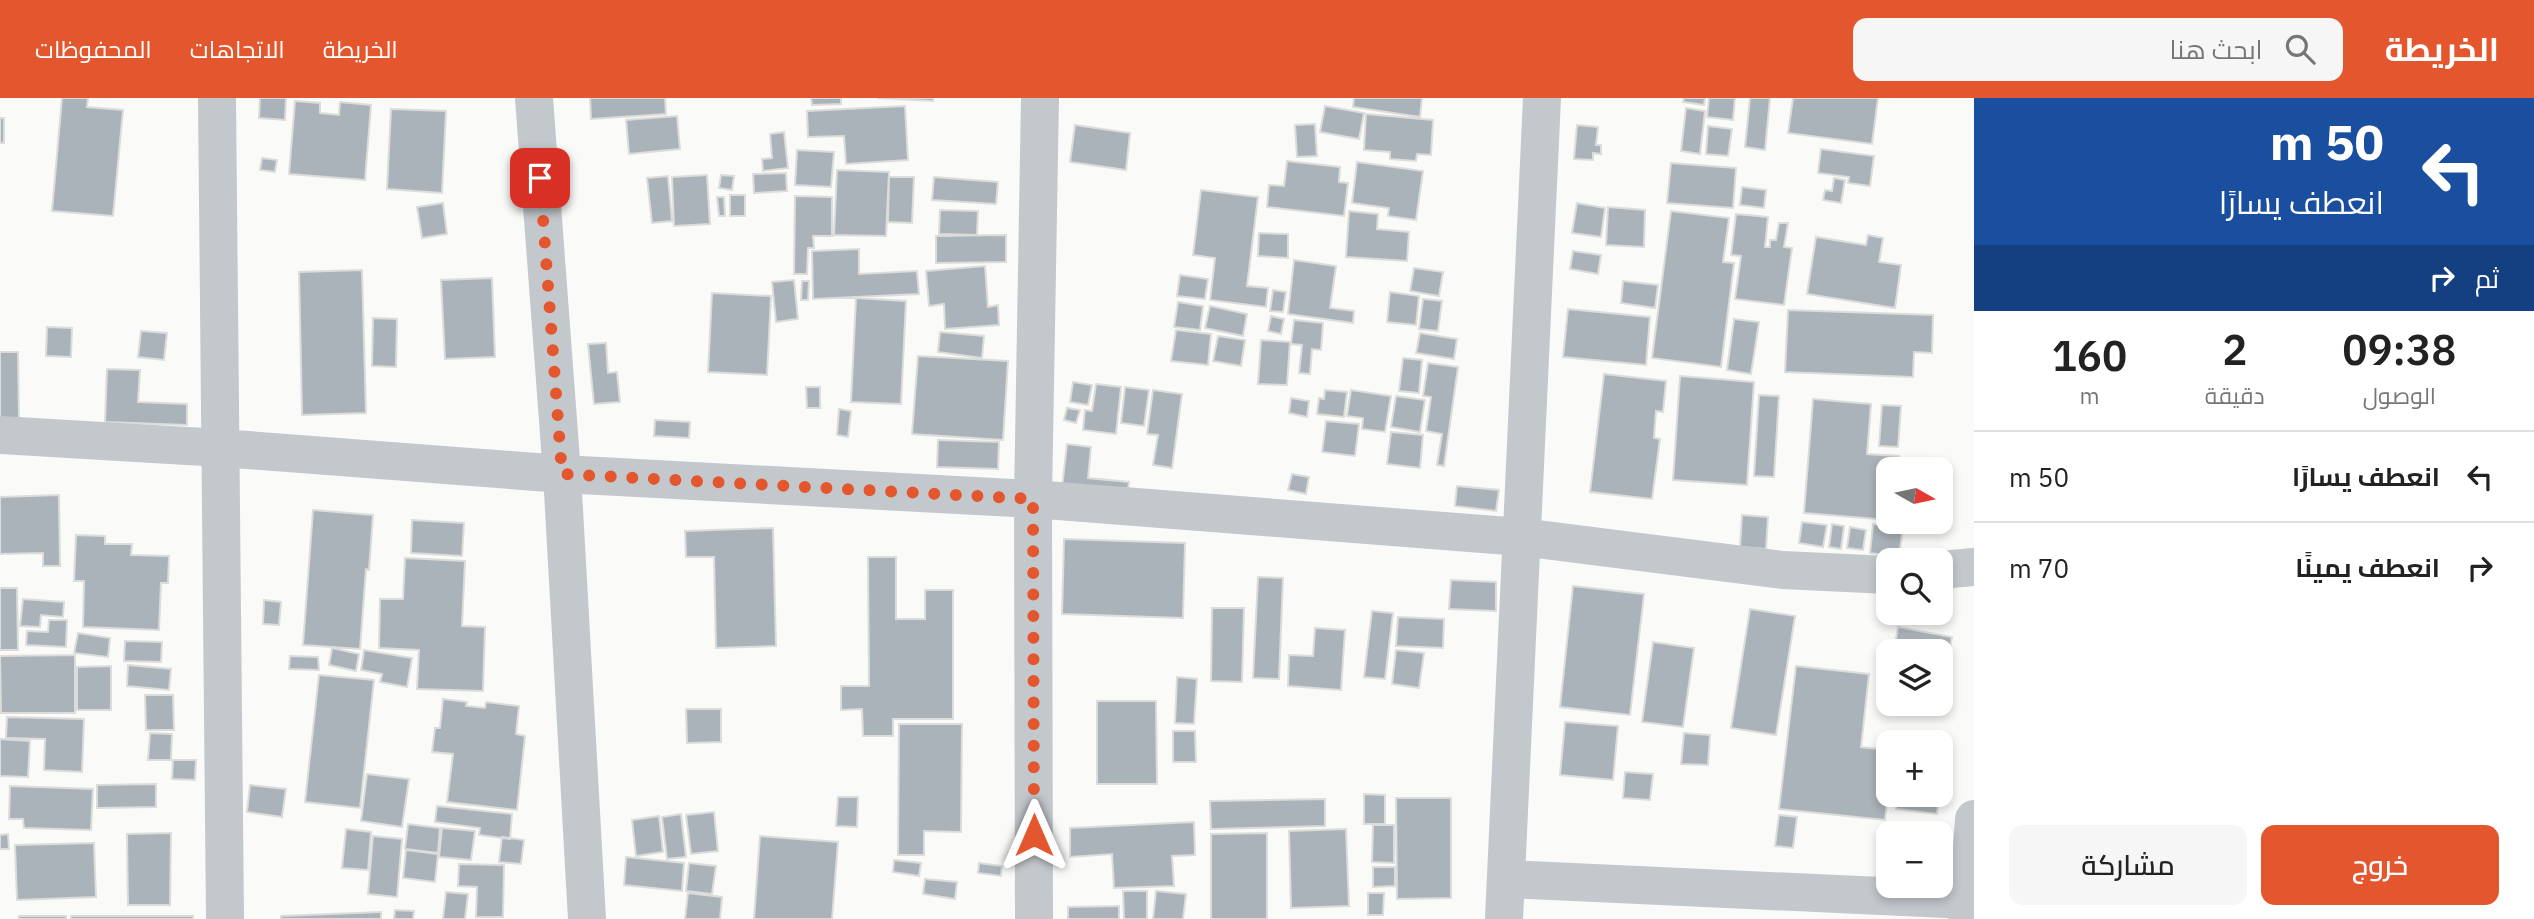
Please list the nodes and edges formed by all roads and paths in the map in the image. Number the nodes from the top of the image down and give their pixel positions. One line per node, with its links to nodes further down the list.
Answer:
1 (217, 98): 6 (street)
2 (534, 98): 7 (street)
3 (1040, 98): 8 (street)
4 (1542, 98): 9 (street)
5 (0, 435): 6 (street)
6 (221, 448): 7 (street); 16 (street)
7 (562, 474): 8 (street); 17 (street)
8 (1033, 499): 9 (street); 18 (street)
9 (1521, 537): 12 (street); 14 (street)
10 (1974, 567): 11 (street)
11 (1953, 569)
12 (1876, 574)
13 (1974, 819): 15 (street)
14 (1508, 878): 15 (street); 19 (street)
15 (1968, 910)
16 (225, 919)
17 (587, 919)
18 (1034, 919)
19 (1504, 919)

